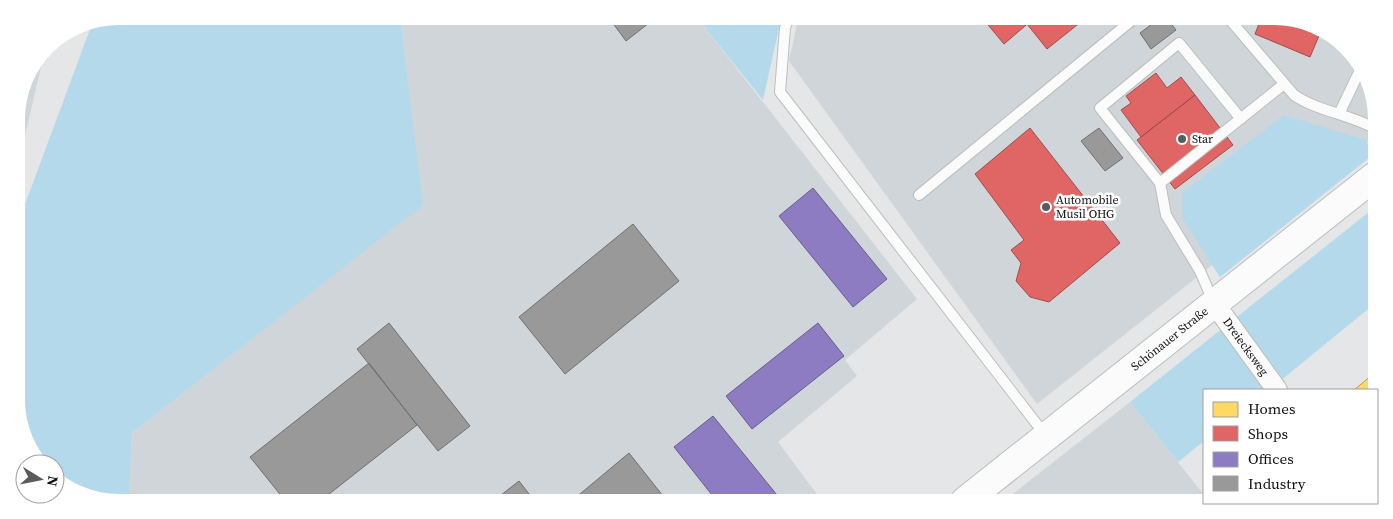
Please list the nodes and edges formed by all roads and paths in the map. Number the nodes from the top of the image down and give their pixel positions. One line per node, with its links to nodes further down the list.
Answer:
1 (786, 25): 14 (lane)
2 (1126, 25): 11 (lane)
3 (1237, 25): 5 (lane)
4 (1357, 76): 6 (lane)
5 (1284, 84): 6 (lane); 7 (lane)
6 (1339, 114): 8 (lane)
7 (1241, 119): 10 (lane); 10 (lane)
8 (1368, 125)
9 (1368, 182): 12 (main road, Schönauer Straße)
10 (1160, 183): 12 (lane)
11 (919, 195)
12 (1214, 303): 13 (street, Dreiecksweg); 14 (main road, Schönauer Straße)
13 (1276, 389)
14 (1047, 436): 15 (main road, Schönauer Straße)
15 (974, 494)

